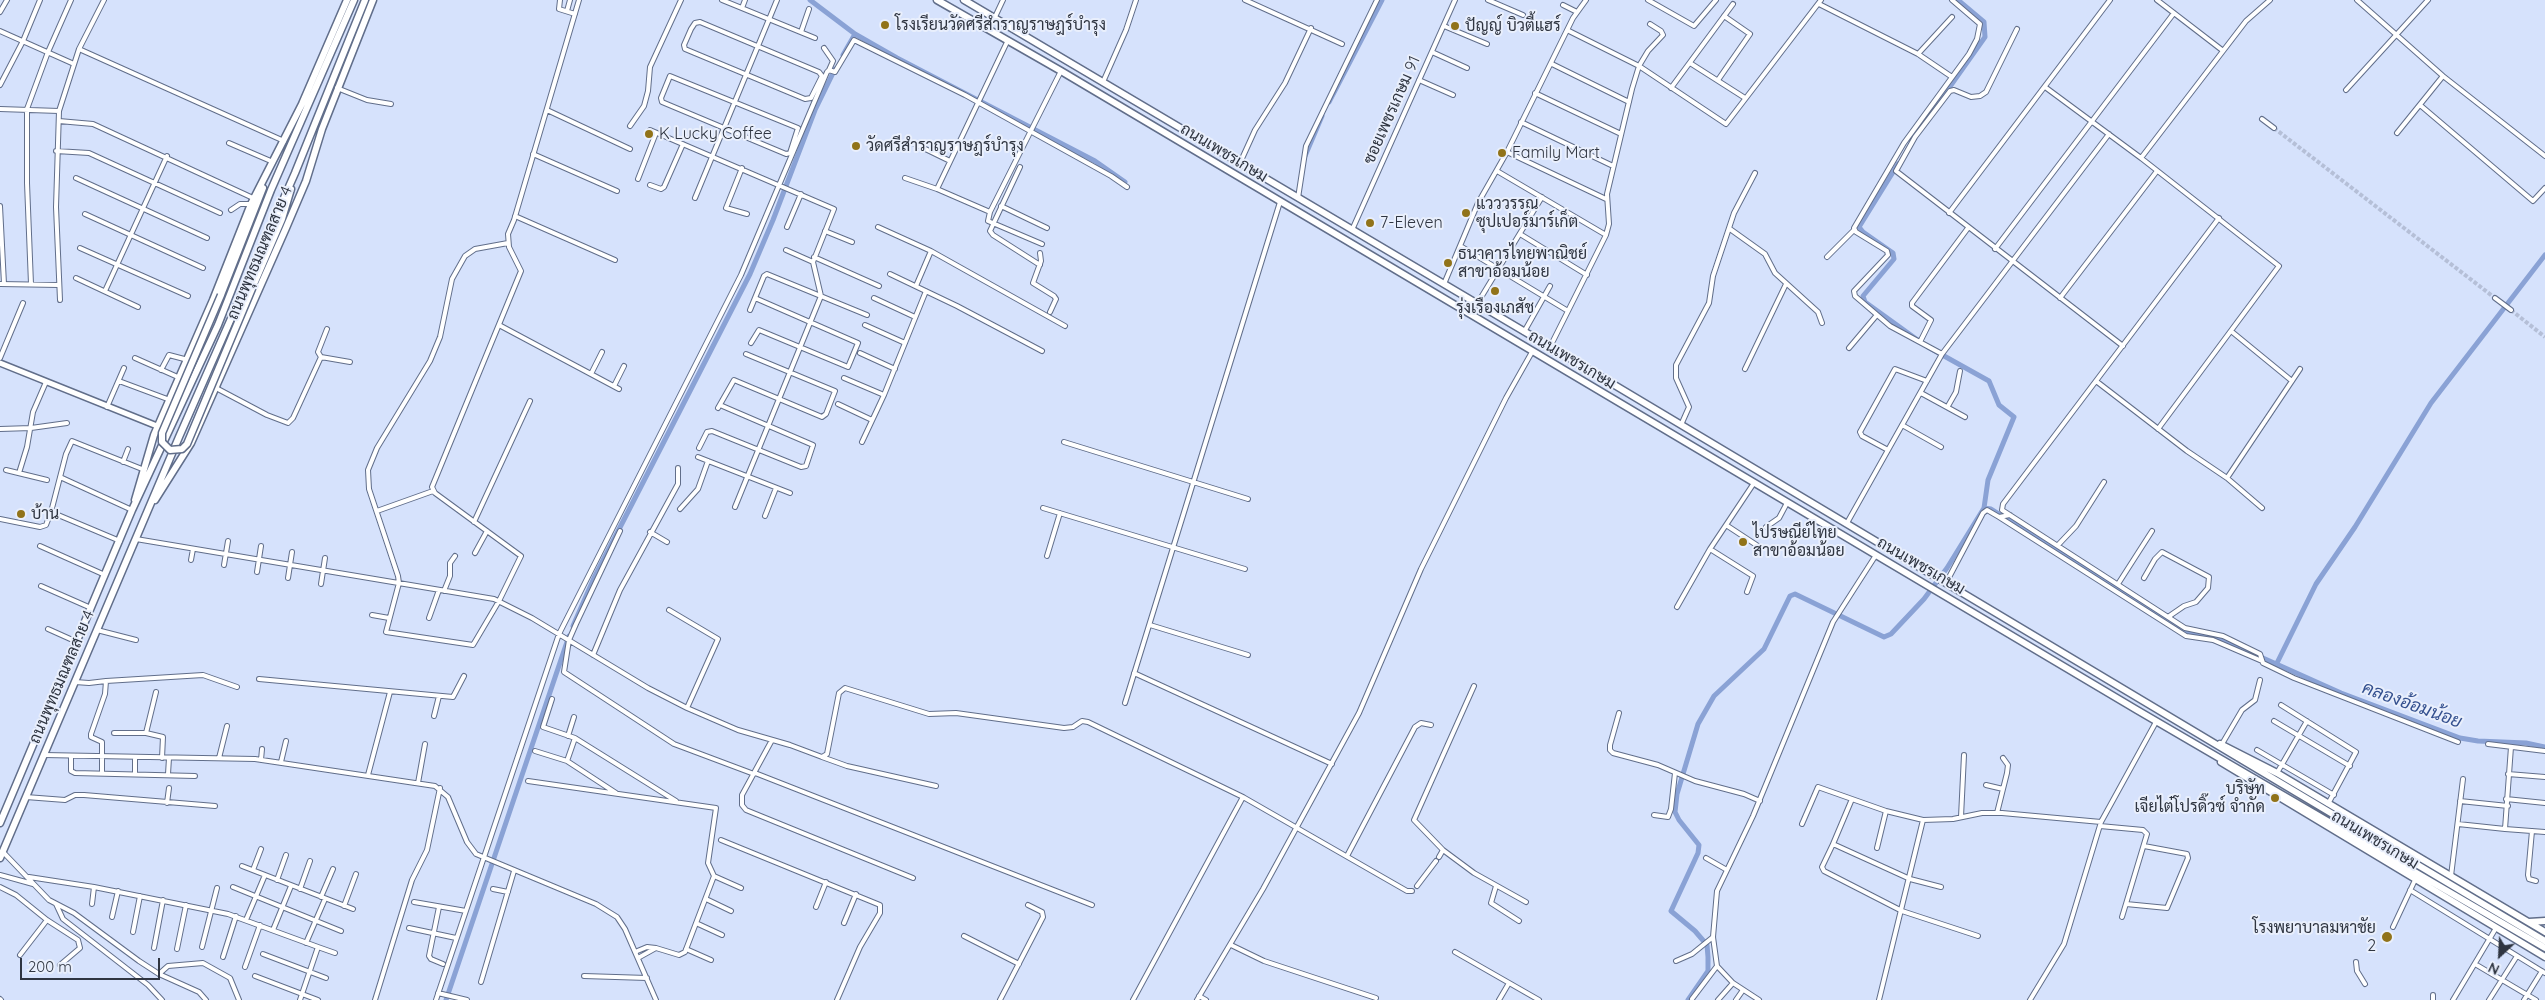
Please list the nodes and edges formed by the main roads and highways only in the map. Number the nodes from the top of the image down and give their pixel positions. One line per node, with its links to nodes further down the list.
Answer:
1 (347, 0): 9 (main road, ถนนพุทธมณฑลสาย 4)
2 (354, 0): 11 (main road, ถนนพุทธมณฑลสาย 4)
3 (372, 0): 8 (main road, ถนนพุทธมณฑลสาย 4)
4 (937, 0): 7 (main road, ถนนเพชรเกษม)
5 (965, 0): 7 (main road); 16 (main road, ถนนเพชรเกษม)
6 (364, 2): 10 (main road, ถนนพุทธมณฑลสาย 4)
7 (960, 12): 17 (main road, ถนนเพชรเกษม)
8 (313, 158): 12 (main road); 14 (main road, ถนนพุทธมณฑลสาย 4)
9 (269, 170): 13 (main road); 15 (main road, ถนนพุทธมณฑลสาย 4)
10 (295, 173): 12 (main road); 14 (main road, ถนนพุทธมณฑลสาย 4)
11 (271, 190): 13 (main road); 15 (main road, ถนนพุทธมณฑลสาย 4)
12 (282, 219): 13 (main road, bridge)
13 (248, 230)
14 (149, 507): 19 (main road, ถนนพุทธมณฑลสาย 4)
15 (133, 508): 18 (main road, ถนนพุทธมณฑลสาย 4)
16 (2198, 735): 20 (main road, ถนนเพชรเกษม); 22 (main road, ถนนเพชรเกษม)
17 (2194, 743): 20 (main road, ถนนเพชรเกษม); 26 (main road, ถนนเพชรเกษม)
18 (0, 823)
19 (1, 855)
20 (2444, 884): 24 (main road, ถนนเพชรเกษม); 25 (main road, ถนนเพชรเกษม)
21 (2545, 921): 22 (main road)
22 (2528, 922): 23 (main road, ถนนเพชรเกษม)
23 (2545, 932)
24 (2545, 941)
25 (2545, 948)
26 (2545, 957)

